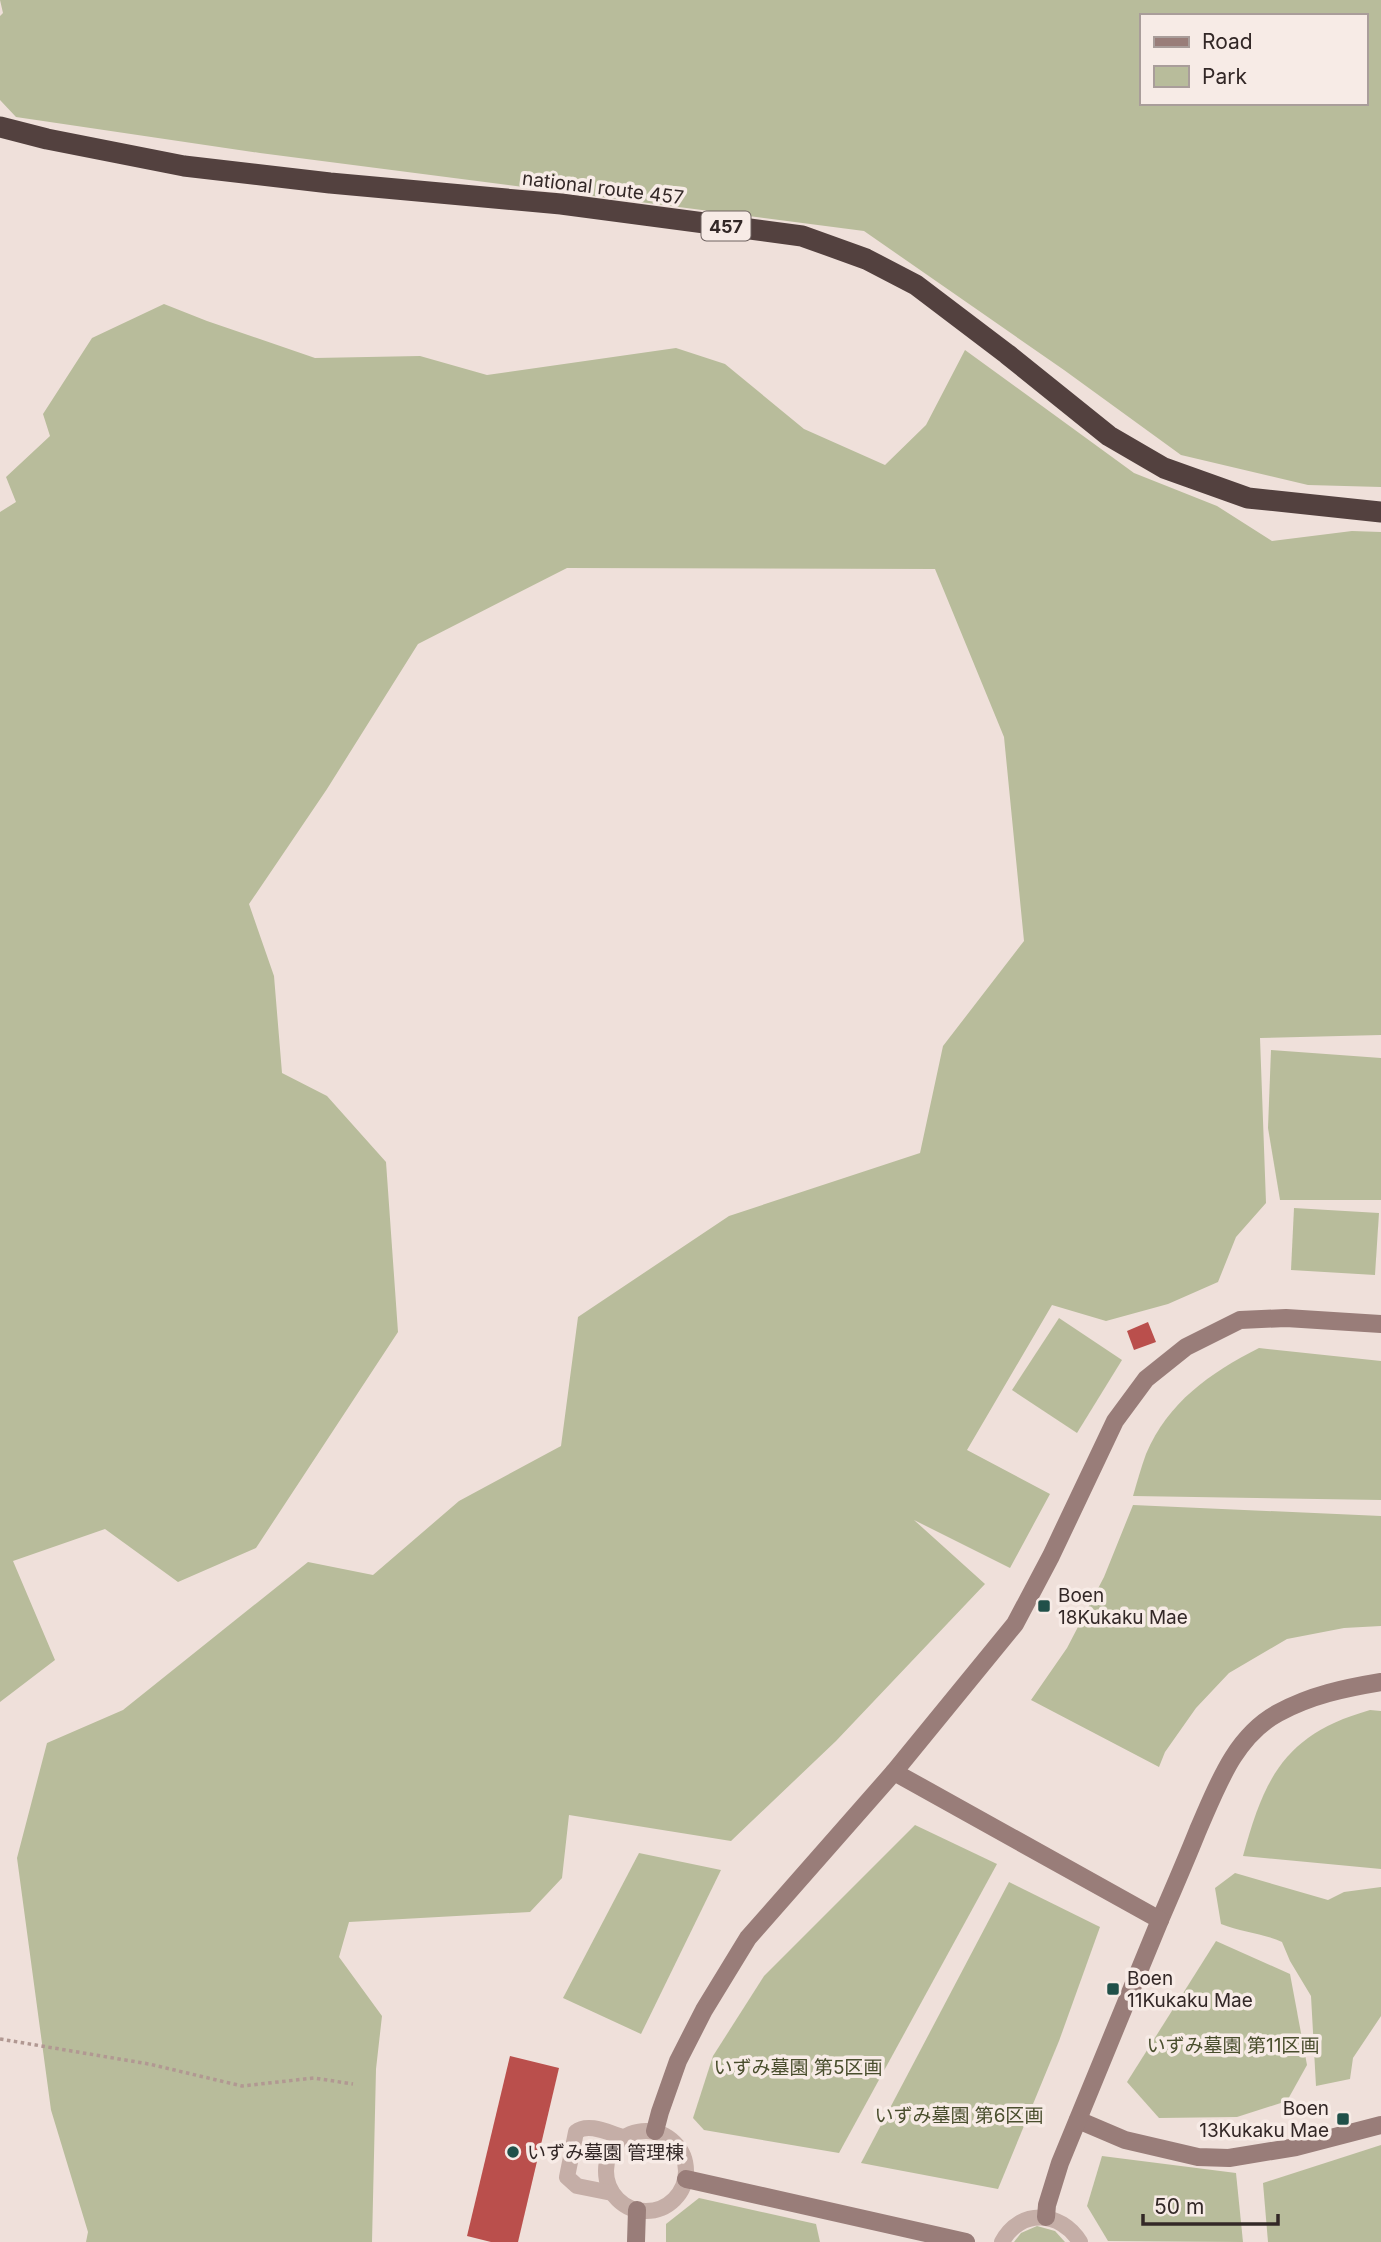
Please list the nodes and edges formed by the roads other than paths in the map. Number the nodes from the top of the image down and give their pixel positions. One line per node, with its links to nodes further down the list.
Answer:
1 (0, 127): 2 (highway, national route 457 / 457)
2 (1381, 512)
3 (1381, 1324): 5 (street)
4 (1381, 1682): 6 (street)
5 (894, 1772): 6 (street); 9 (street)
6 (1160, 1920): 7 (street)
7 (1078, 2120): 8 (street); 14 (street)
8 (1381, 2125)
9 (655, 2131): 10 (street); 11 (street)
10 (623, 2137): 12 (street); 12 (street)
11 (686, 2179): 13 (street); 16 (street)
12 (612, 2193): 13 (street)
13 (637, 2210): 15 (street)
14 (1046, 2217): 17 (street); 18 (street)
15 (636, 2242)
16 (966, 2242)
17 (1002, 2242)
18 (1080, 2242)

